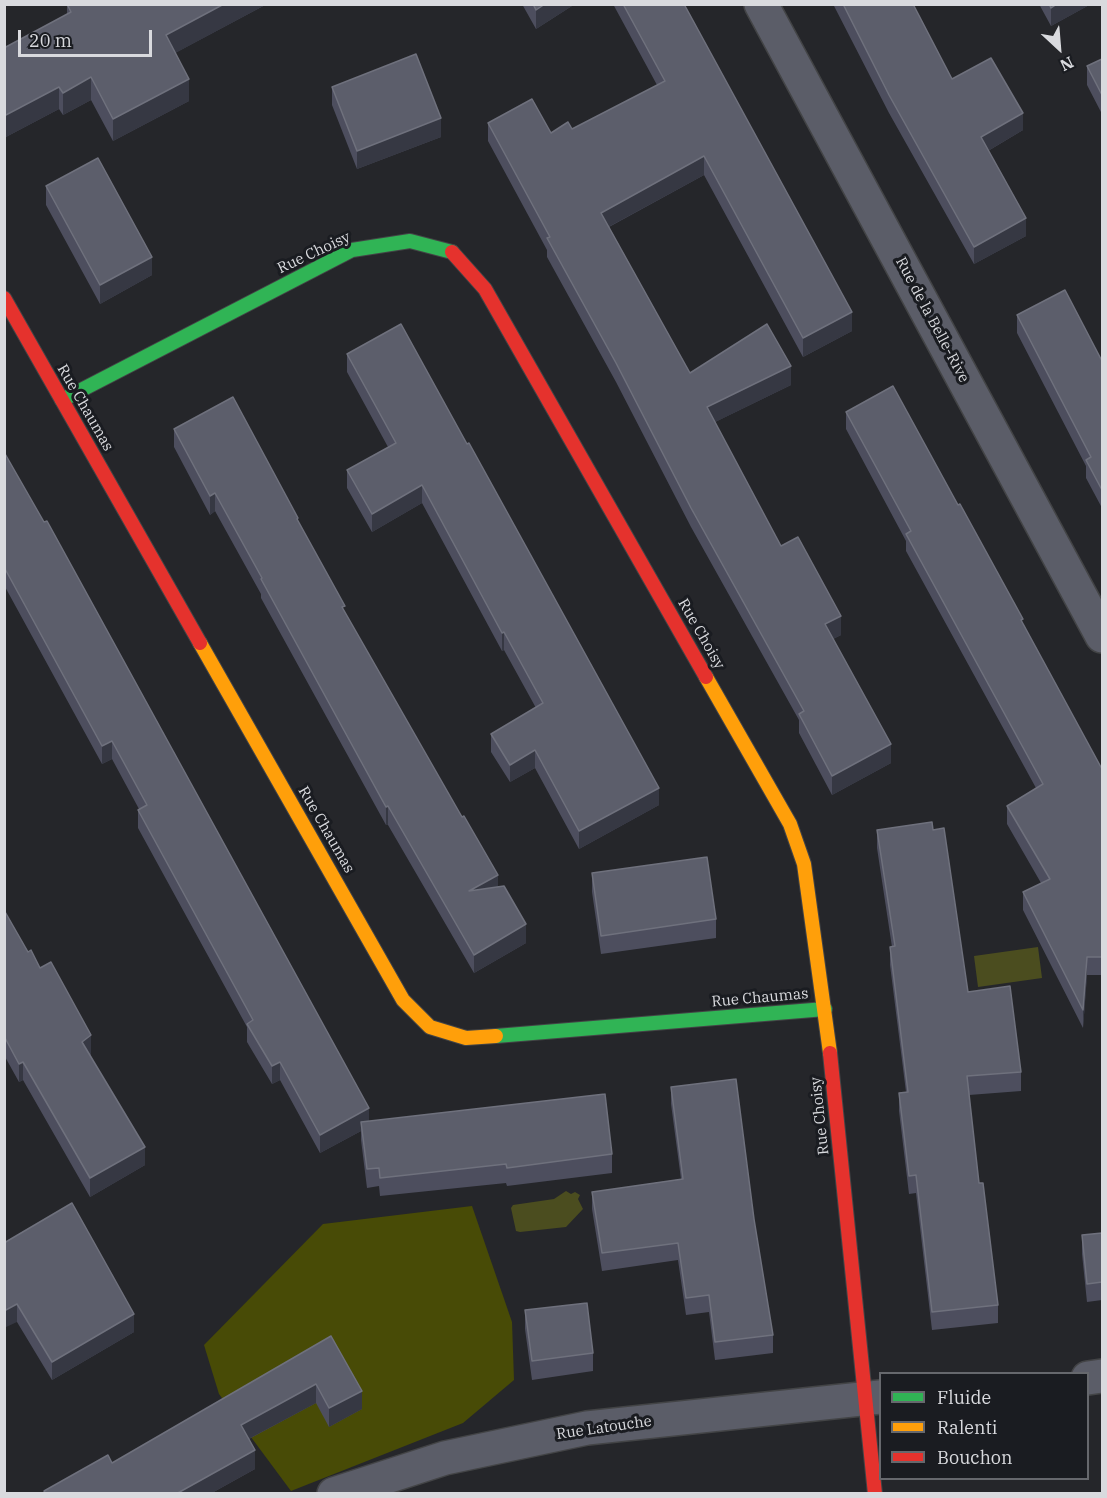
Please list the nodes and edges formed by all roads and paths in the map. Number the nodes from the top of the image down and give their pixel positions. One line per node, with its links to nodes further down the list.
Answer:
1 (761, 4): 4 (street, Rue de la Belle-Rive)
2 (4, 298): 3 (street, Rue Chaumas)
3 (62, 400): 5 (street, Rue Chaumas); 5 (street, Rue Choisy)
4 (1102, 636)
5 (825, 1009): 6 (street, Rue Choisy)
6 (874, 1398): 7 (street, Rue Latouche); 8 (street, Rue Choisy)
7 (334, 1494)
8 (875, 1494)

